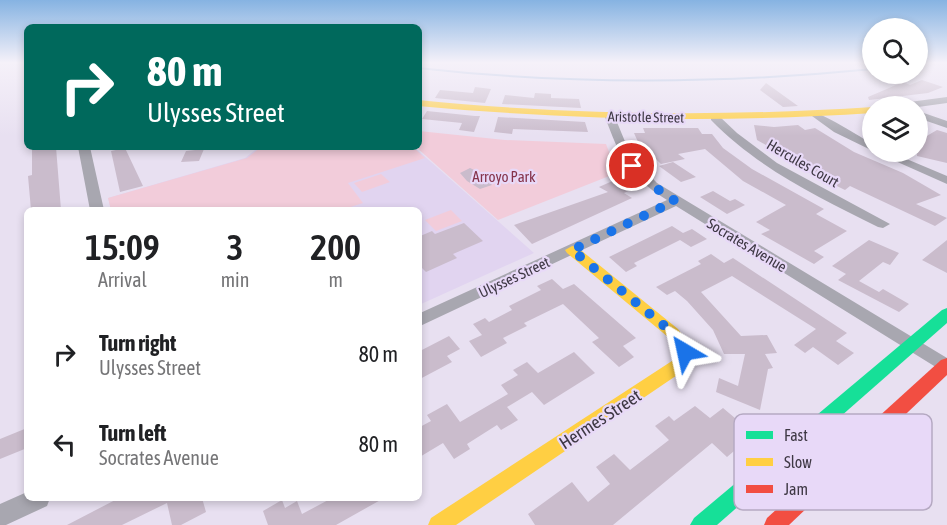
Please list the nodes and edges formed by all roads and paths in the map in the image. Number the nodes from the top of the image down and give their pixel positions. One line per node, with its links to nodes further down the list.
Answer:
1 (947, 100): 3 (street)
2 (422, 103): 6 (street, Aristotle Street)
3 (928, 103)
4 (862, 111): 5 (street, Aristotle Street)
5 (816, 114): 7 (street, Aristotle Street); 10 (street)
6 (610, 117): 7 (street, Aristotle Street); 14 (street, Socrates Avenue)
7 (715, 118): 16 (street, Hercules Court)
8 (928, 118): 9 (street)
9 (947, 125)
10 (862, 142)
11 (85, 150): 15 (street)
12 (905, 162): 13 (street)
13 (947, 180)
14 (675, 201): 17 (street, Ulysses Street); 20 (street, Socrates Avenue)
15 (96, 207)
16 (883, 224)
17 (572, 250): 19 (street, Ulysses Street); 28 (street, Hermes Street)
18 (947, 314): 20 (street)
19 (422, 319)
20 (912, 345): 21 (street, Socrates Avenue); 22 (street)
21 (947, 366): 23 (street)
22 (832, 414)
23 (895, 414)
24 (734, 498): 29 (street)
25 (32, 501): 27 (street)
26 (790, 510): 30 (street)
27 (0, 516)
28 (438, 525)
29 (702, 525)
30 (774, 525)

